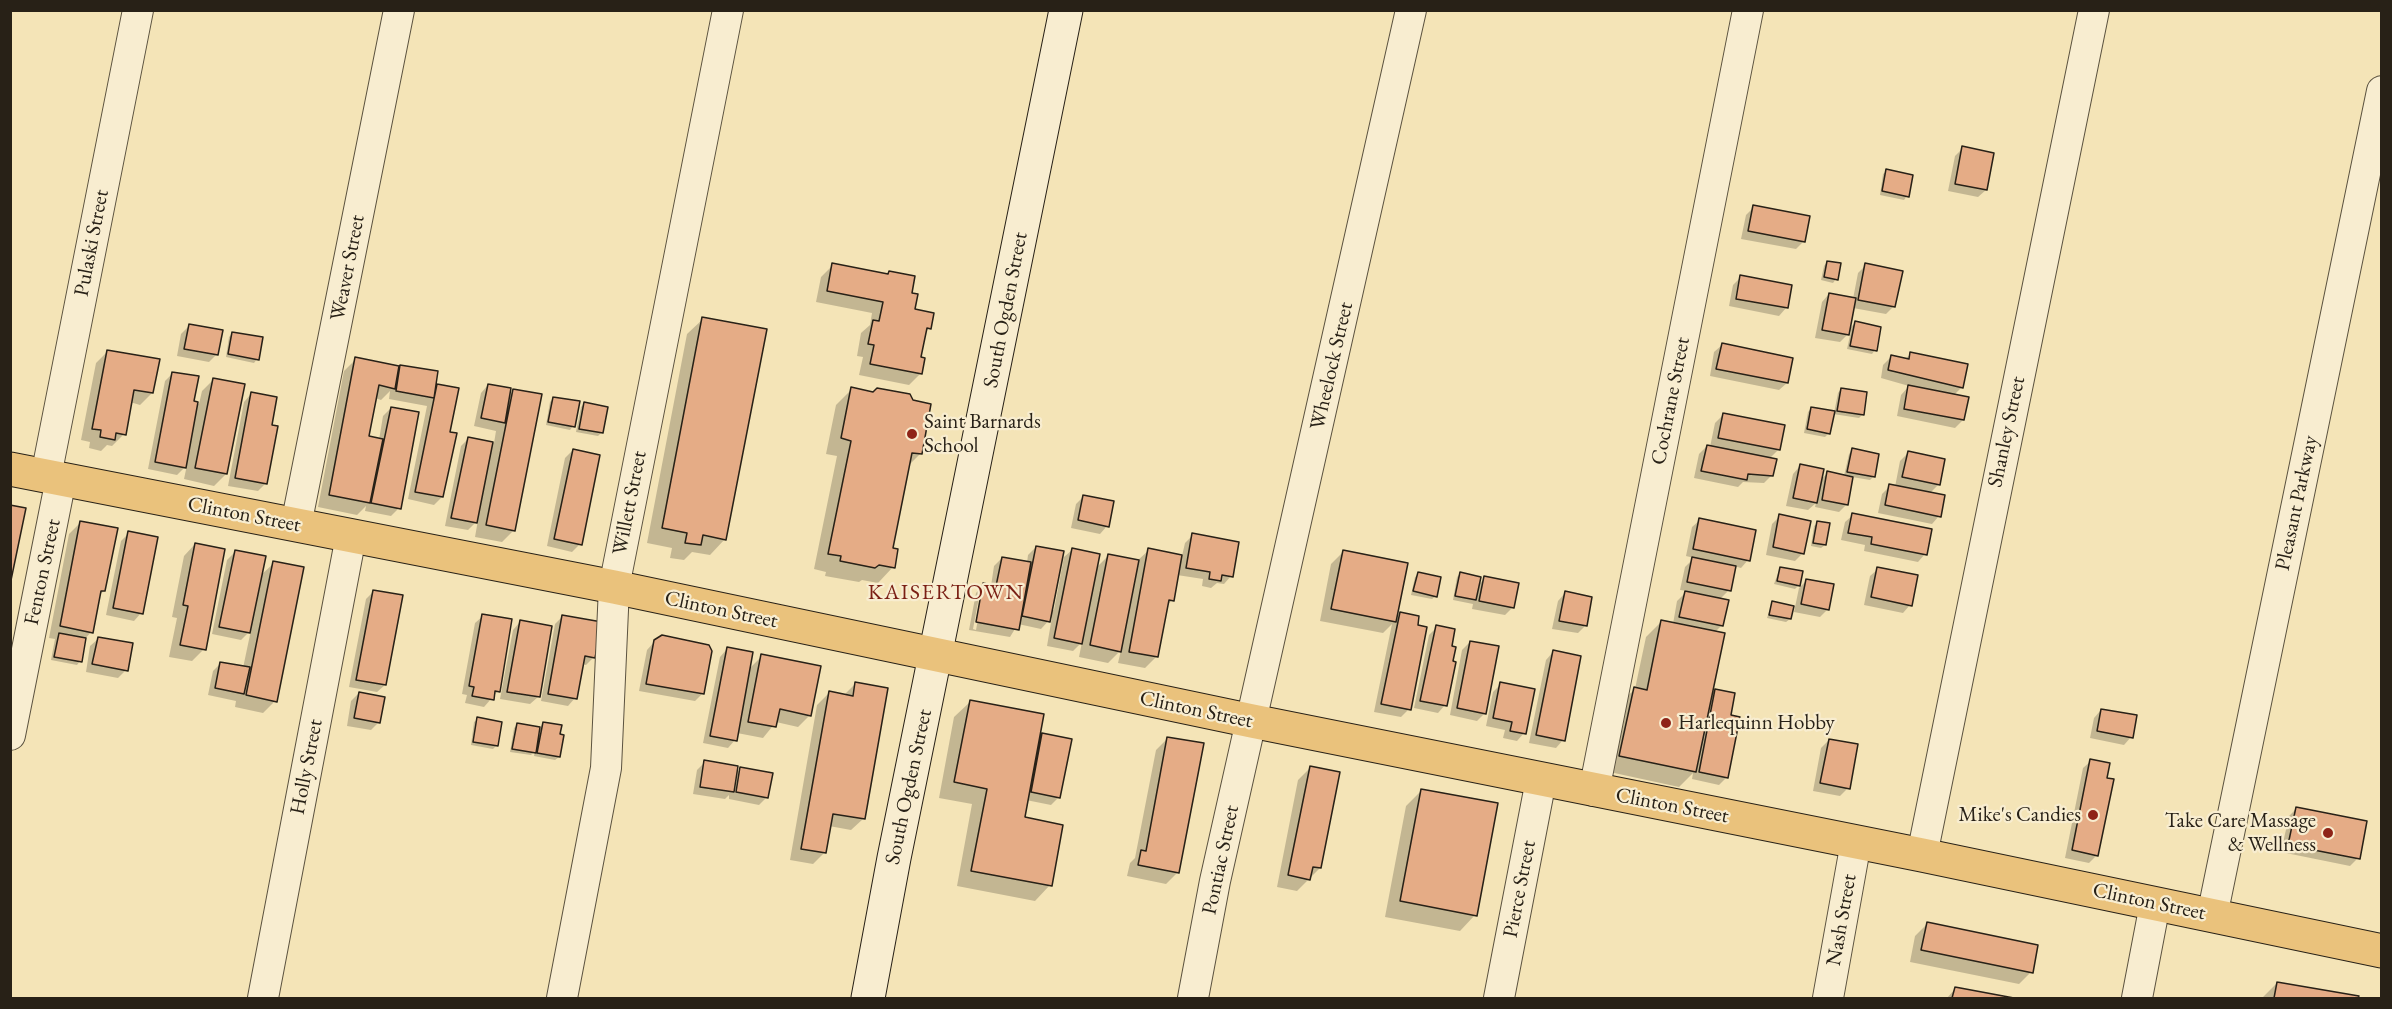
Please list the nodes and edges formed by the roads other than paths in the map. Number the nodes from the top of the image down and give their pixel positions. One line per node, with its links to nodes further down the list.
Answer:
1 (138, 10): 10 (street, Pulaski Street)
2 (399, 10): 11 (street, Weaver Street)
3 (728, 10): 13 (street, Willett Street)
4 (1066, 10): 14 (street, South Ogden Street)
5 (1411, 10): 15 (street, Wheelock Street)
6 (1749, 10): 18 (street, Cochrane Street)
7 (2094, 10): 20 (street, Shanley Street)
8 (2382, 91): 22 (street, Pleasant Parkway)
9 (10, 469): 10 (main road, Clinton Street)
10 (53, 478): 11 (main road, Clinton Street); 16 (street, Fenton Street)
11 (296, 525): 12 (main road, Clinton Street)
12 (351, 536): 13 (main road, Clinton Street); 24 (street, Holly Street)
13 (614, 587): 14 (main road, Clinton Street); 25 (street, Willett Street)
14 (937, 655): 15 (main road, Clinton Street); 26 (street, South Ogden Street)
15 (1252, 721): 17 (main road, Clinton Street); 27 (street, Pontiac Street)
16 (10, 735)
17 (1541, 780): 18 (main road, Clinton Street); 28 (street, Pierce Street)
18 (1594, 791): 19 (main road, Clinton Street)
19 (1856, 842): 20 (main road, Clinton Street); 29 (street, Nash Street)
20 (1922, 855): 21 (main road, Clinton Street)
21 (2156, 904): 22 (main road, Clinton Street); 30 (street)
22 (2212, 916): 23 (main road, Clinton Street)
23 (2382, 951)
24 (263, 999)
25 (562, 999)
26 (868, 999)
27 (1193, 999)
28 (1499, 999)
29 (1828, 999)
30 (2137, 999)

